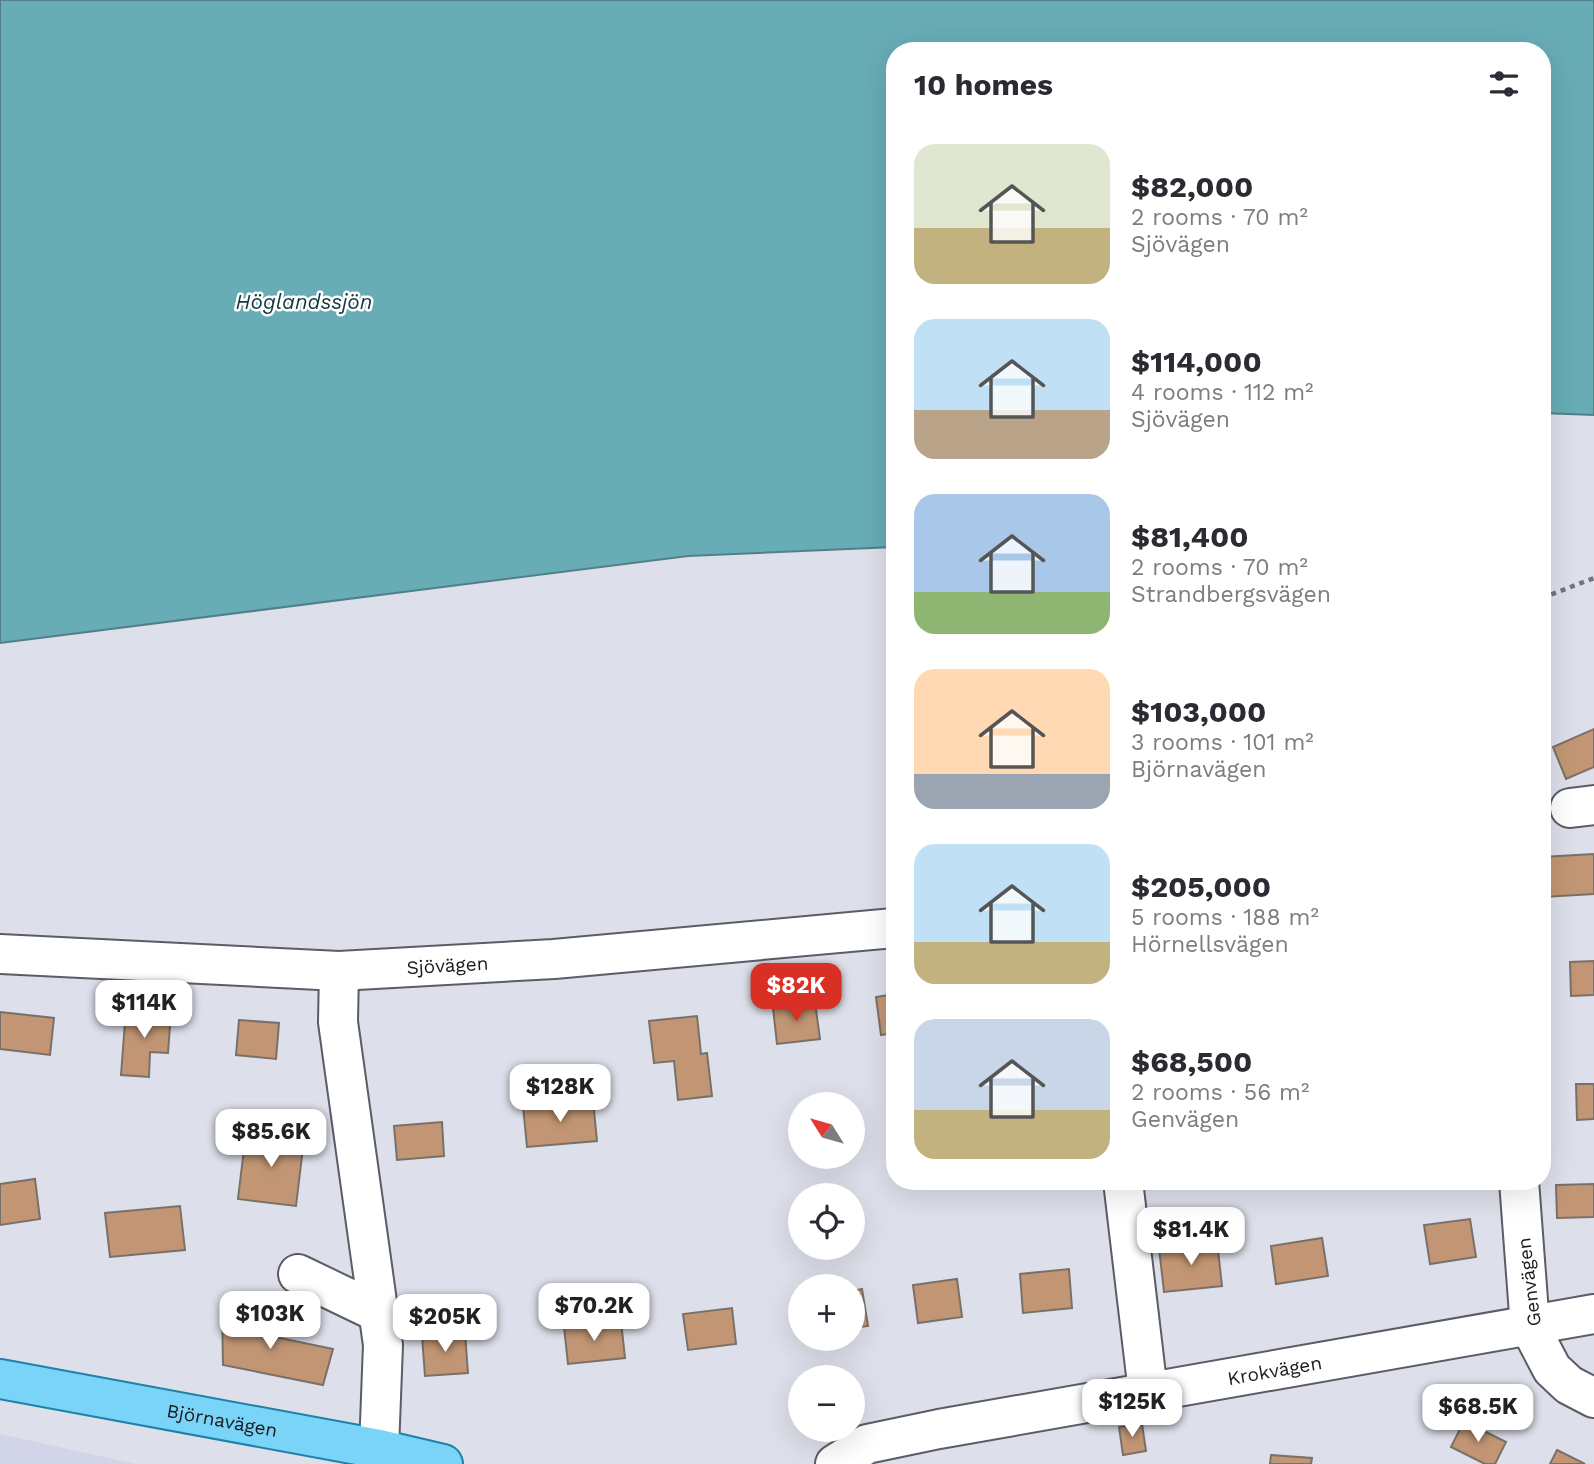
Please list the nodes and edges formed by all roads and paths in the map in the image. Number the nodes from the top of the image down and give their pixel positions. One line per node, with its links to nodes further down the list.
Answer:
1 (1594, 578): 2 (path)
2 (1551, 595)
3 (886, 929): 5 (street, Sjövägen)
4 (0, 954): 5 (street, Sjövägen)
5 (339, 971): 9 (street)
6 (1124, 1190): 13 (street)
7 (1520, 1190): 11 (street, Genvägen)
8 (298, 1274): 9 (street)
9 (379, 1313): 15 (street)
10 (1594, 1314): 11 (street, Krokvägen)
11 (1530, 1326): 13 (street, Krokvägen); 14 (street, Genvägen)
12 (0, 1379): 15 (main road, Björnavägen)
13 (1148, 1392): 17 (street, Krokvägen)
14 (1594, 1398)
15 (379, 1449): 16 (main road, Björnavägen)
16 (443, 1464)
17 (835, 1464)

